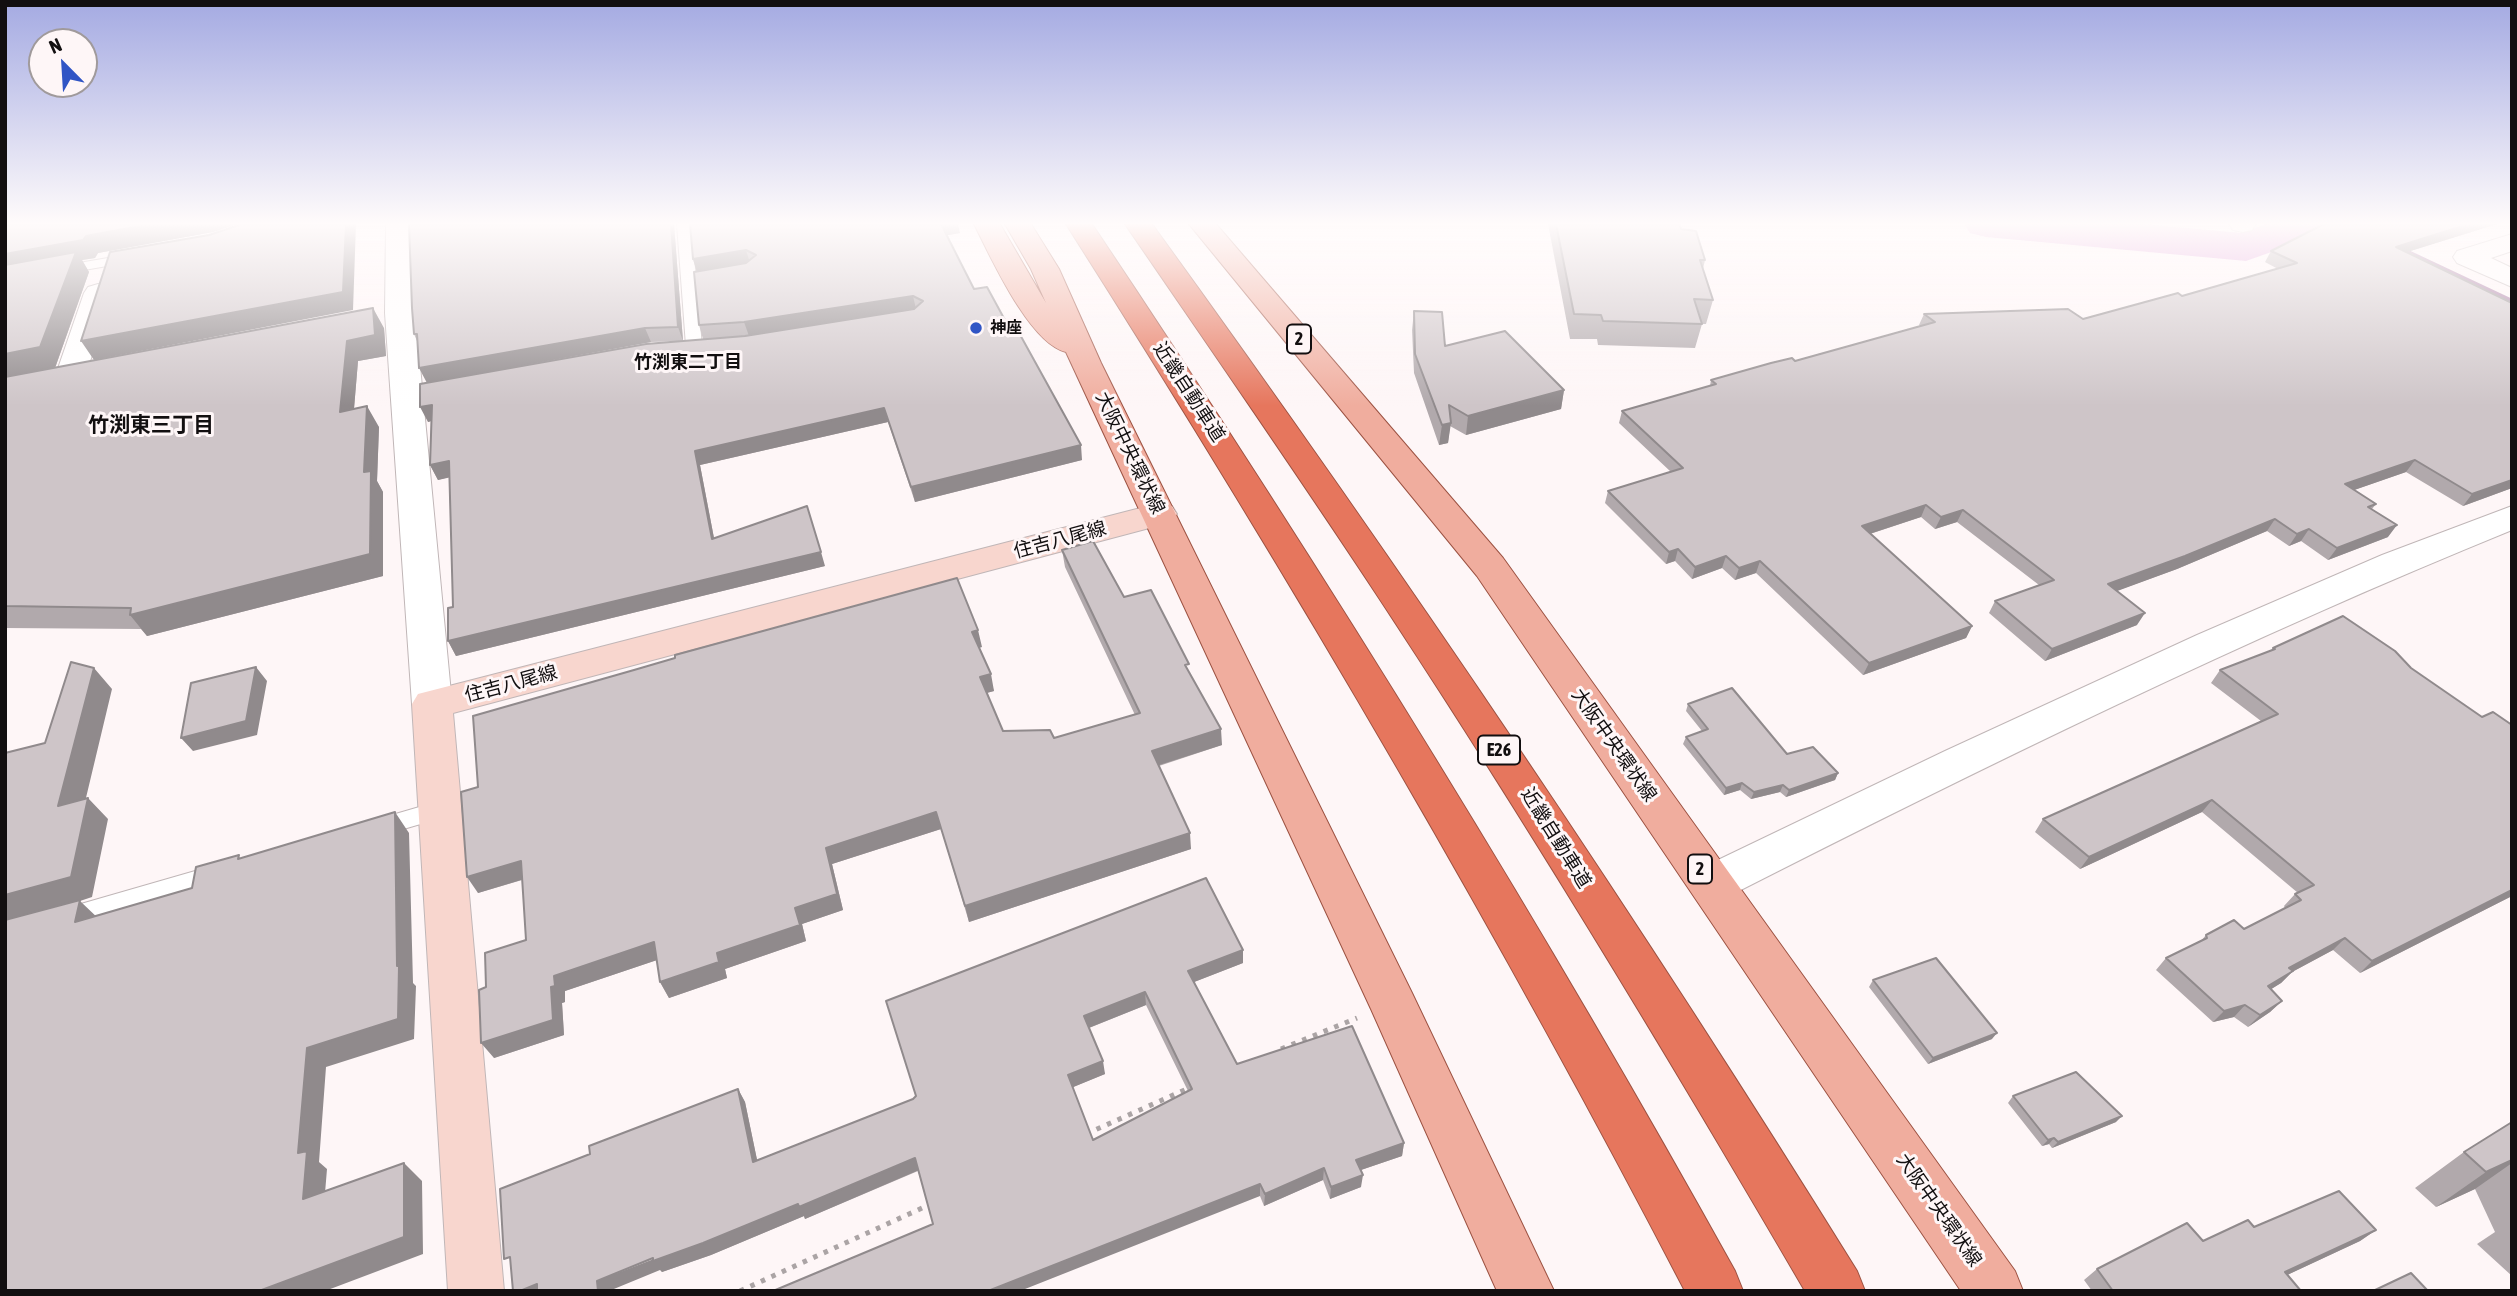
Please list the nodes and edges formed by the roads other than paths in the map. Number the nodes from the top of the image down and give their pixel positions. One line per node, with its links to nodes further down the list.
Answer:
1 (111, 284): 11 (street)
2 (390, 284): 14 (street)
3 (695, 284): 9 (lane)
4 (1020, 284): 10 (main road)
5 (1052, 284): 10 (main road, 大阪中央環状線)
6 (1119, 284): 22 (highway, 近畿自動車道)
7 (1181, 284): 23 (highway, 近畿自動車道 / E26)
8 (1253, 284): 18 (main road, 大阪中央環状線 / 2)
9 (695, 346)
10 (1086, 363): 12 (main road, 大阪中央環状線)
11 (71, 377)
12 (1160, 514): 14 (main road, 住吉八尾線); 21 (main road, 大阪中央環状線)
13 (2512, 517): 18 (street)
14 (432, 704): 15 (main road)
15 (439, 810): 16 (lane); 20 (main road)
16 (360, 833)
17 (242, 867): 19 (lane)
18 (1711, 884): 24 (main road, 大阪中央環状線 / 2)
19 (45, 924)
20 (476, 1291)
21 (1526, 1291)
22 (1715, 1291)
23 (1837, 1291)
24 (1995, 1291)

